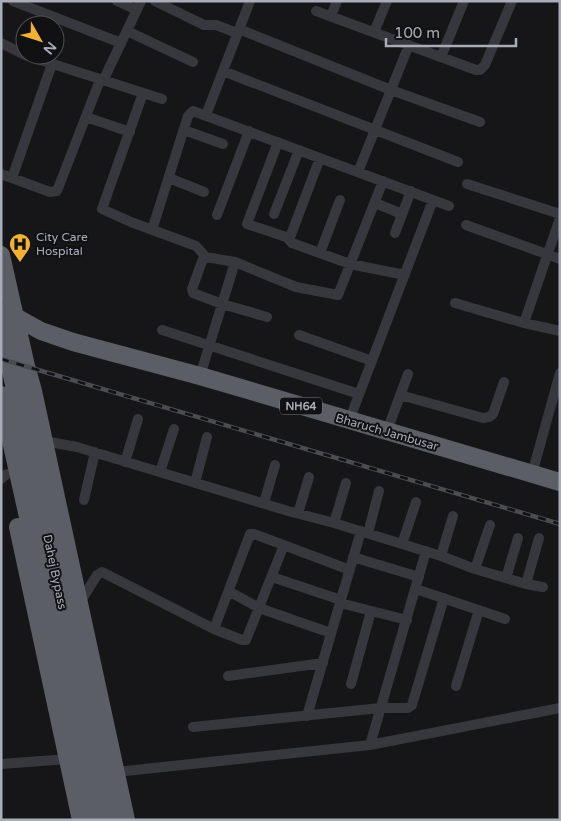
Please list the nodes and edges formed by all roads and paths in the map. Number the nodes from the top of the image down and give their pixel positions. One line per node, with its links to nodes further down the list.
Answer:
1 (13, 1): 16 (street)
2 (117, 1): 9 (street)
3 (155, 1): 13 (street)
4 (250, 1): 13 (street)
5 (337, 1): 11 (street)
6 (387, 1): 14 (street)
7 (464, 1): 19 (street)
8 (512, 1): 19 (street)
9 (139, 6): 12 (street)
10 (316, 11): 11 (street)
11 (331, 16): 14 (street)
12 (126, 31): 16 (street); 20 (street)
13 (238, 31): 23 (street); 25 (street)
14 (374, 32): 17 (street)
15 (1, 43): 18 (street)
16 (121, 43): 24 (street)
17 (409, 45): 19 (street); 25 (street)
18 (15, 50)
19 (441, 57)
20 (193, 62)
21 (52, 65): 42 (street)
22 (55, 65): 24 (street)
23 (223, 71): 28 (street); 32 (street)
24 (102, 80): 26 (street); 29 (street)
25 (391, 90): 30 (street); 32 (street)
26 (143, 93): 27 (street); 34 (street)
27 (162, 99)
28 (206, 115): 31 (street); 33 (street)
29 (86, 117): 34 (street); 42 (street)
30 (480, 122)
31 (184, 130): 36 (street); 43 (street)
32 (375, 130): 39 (street); 40 (street)
33 (249, 131): 35 (street); 55 (street)
34 (130, 132): 58 (street)
35 (278, 142): 37 (street); 60 (street)
36 (223, 144)
37 (299, 150): 38 (street); 52 (street)
38 (320, 158): 40 (street); 60 (street)
39 (458, 162)
40 (358, 172): 44 (street)
41 (1, 174): 42 (street)
42 (12, 178)
43 (169, 178): 47 (street); 58 (street)
44 (383, 181): 46 (street); 50 (street)
45 (467, 184): 54 (street)
46 (411, 191): 49 (street); 53 (street)
47 (204, 192)
48 (340, 200): 61 (street)
49 (434, 200): 51 (street); 68 (street)
50 (375, 203): 53 (street); 67 (street)
51 (449, 206)
52 (274, 214)
53 (402, 214): 59 (street)
54 (560, 214)
55 (217, 215)
56 (560, 218): 63 (street)
57 (466, 225): 63 (street)
58 (152, 230): 64 (street)
59 (395, 234)
60 (289, 238): 61 (street)
61 (320, 253): 67 (street)
62 (1, 255): 72 (highway)
63 (548, 255): 65 (street); 73 (street)
64 (204, 256): 66 (street); 70 (street)
65 (560, 259)
66 (235, 262): 67 (street); 70 (street)
67 (350, 264): 68 (street)
68 (405, 275): 78 (street)
69 (454, 303): 73 (street)
70 (222, 304): 71 (street); 77 (street)
71 (267, 317)
72 (7, 322): 81 (highway, Bharuch Jambusar / NH64); 91 (highway); 141 (highway, Dahej Bypass)
73 (524, 323): 75 (street)
74 (162, 330): 77 (street)
75 (560, 331)
76 (299, 335): 78 (street)
77 (210, 345): 81 (street); 83 (street)
78 (372, 361): 83 (street)
79 (560, 373): 97 (street)
80 (408, 374): 85 (street)
81 (200, 376): 87 (highway, Bharuch Jambusar / NH64)
82 (504, 382): 85 (street)
83 (359, 394): 87 (street)
84 (1, 395): 141 (highway, Dahej Bypass)
85 (400, 395): 89 (street)
86 (138, 419): 94 (street)
87 (349, 421): 89 (highway, Bharuch Jambusar / NH64)
88 (174, 429): 96 (street)
89 (387, 431): 97 (highway, Bharuch Jambusar / NH64)
90 (207, 437): 101 (street)
91 (44, 441): 93 (street); 130 (highway)
92 (1, 449): 98 (highway)
93 (95, 452): 94 (street); 104 (street)
94 (125, 462): 96 (street)
95 (275, 465): 106 (street)
96 (160, 472): 101 (street)
97 (532, 474): 100 (highway, Bharuch Jambusar / NH64)
98 (4, 477): 150 (highway)
99 (309, 477): 107 (street)
100 (560, 482)
101 (195, 483): 106 (street)
102 (346, 483): 109 (street)
103 (379, 491): 111 (street)
104 (84, 500)
105 (416, 502): 114 (street)
106 (264, 503): 107 (street)
107 (298, 513): 109 (street)
108 (454, 516): 117 (street)
109 (334, 522): 111 (street)
110 (490, 525): 119 (street)
111 (364, 532): 114 (street); 118 (street)
112 (518, 538): 123 (street)
113 (539, 538): 124 (street)
114 (402, 544): 116 (street)
115 (284, 545): 120 (street); 121 (street); 134 (street)
116 (426, 551): 117 (street); 122 (street)
117 (441, 556): 119 (street)
118 (353, 557): 120 (street); 122 (street)
119 (475, 569): 123 (street)
120 (350, 570): 129 (street)
121 (272, 577): 129 (street); 131 (street)
122 (419, 577): 126 (street)
123 (506, 578): 124 (street)
124 (526, 584): 125 (street)
125 (543, 587)
126 (416, 589): 128 (street); 136 (street)
127 (232, 594): 131 (street)
128 (444, 598): 133 (street); 145 (street)
129 (340, 602): 132 (street); 139 (street)
130 (79, 604): 137 (street); 152 (highway)
131 (259, 608): 138 (street); 139 (street)
132 (370, 610): 136 (street); 143 (street)
133 (479, 610): 135 (street); 144 (street)
134 (219, 616): 137 (street); 138 (street)
135 (505, 619)
136 (407, 620): 145 (street)
137 (204, 624): 138 (street)
138 (214, 629)
139 (331, 633): 140 (street)
140 (323, 663): 142 (street); 147 (street)
141 (70, 671): 154 (highway, Dahej Bypass); 155 (highway, Dahej Bypass)
142 (228, 676)
143 (350, 684)
144 (456, 686)
145 (381, 708): 147 (street); 149 (street)
146 (560, 708): 149 (street)
147 (308, 716): 148 (street)
148 (192, 727)
149 (370, 744): 152 (street)
150 (68, 759): 151 (street); 153 (highway)
151 (1, 764)
152 (116, 772): 156 (highway)
153 (81, 820)
154 (95, 820)
155 (109, 820)
156 (126, 820)

